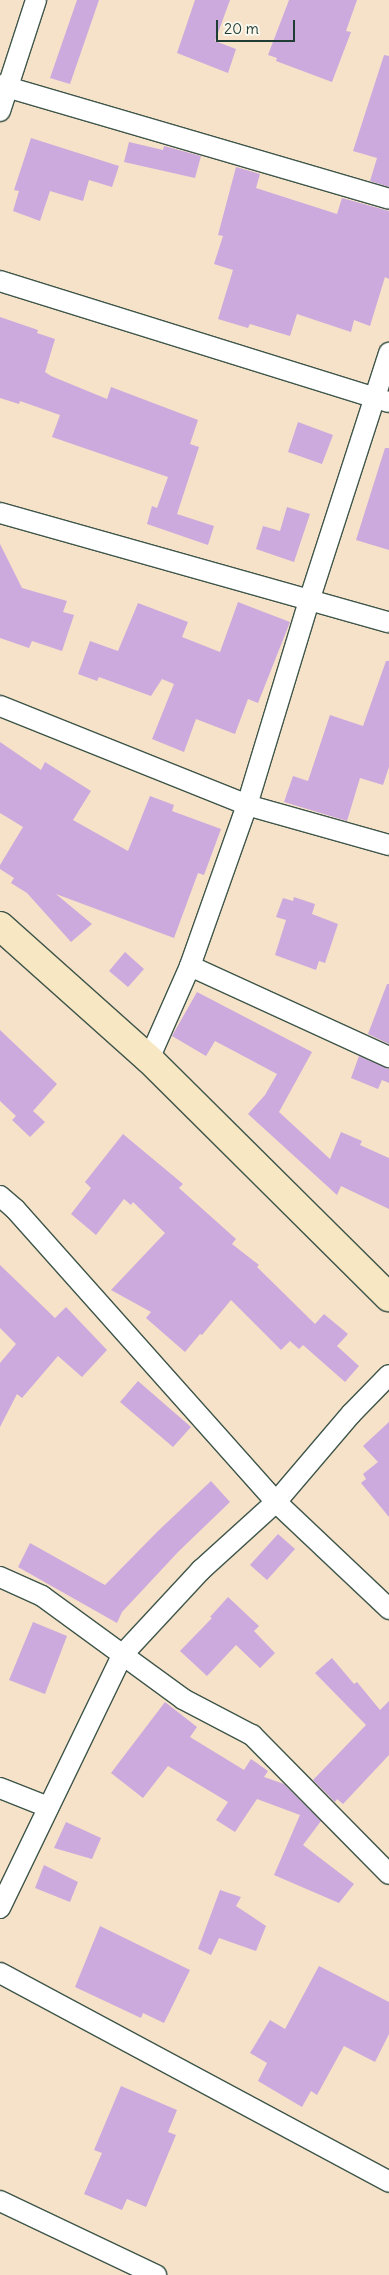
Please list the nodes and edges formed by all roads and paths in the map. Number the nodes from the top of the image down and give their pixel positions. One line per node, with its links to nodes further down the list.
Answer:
1 (36, 0): 2 (street)
2 (4, 86): 3 (street); 4 (street)
3 (0, 111)
4 (389, 199)
5 (0, 281): 7 (street)
6 (389, 353): 7 (street)
7 (381, 400): 9 (street)
8 (0, 513): 9 (street)
9 (309, 601): 10 (street); 12 (street)
10 (389, 622)
11 (0, 706): 12 (street)
12 (246, 805): 13 (street); 15 (street)
13 (389, 845)
14 (0, 926): 17 (main road)
15 (190, 966): 16 (street); 17 (street)
16 (389, 1057)
17 (149, 1059): 19 (main road)
18 (0, 1196): 21 (street)
19 (389, 1297)
20 (389, 1375): 21 (street)
21 (276, 1502): 23 (street); 24 (street)
22 (0, 1577): 24 (street)
23 (389, 1609)
24 (123, 1654): 26 (street); 27 (street)
25 (0, 1788): 26 (street)
26 (48, 1807): 28 (street)
27 (389, 1874)
28 (0, 1908)
29 (0, 1973): 30 (street)
30 (389, 2182)
31 (0, 2200): 32 (street)
32 (156, 2275)

